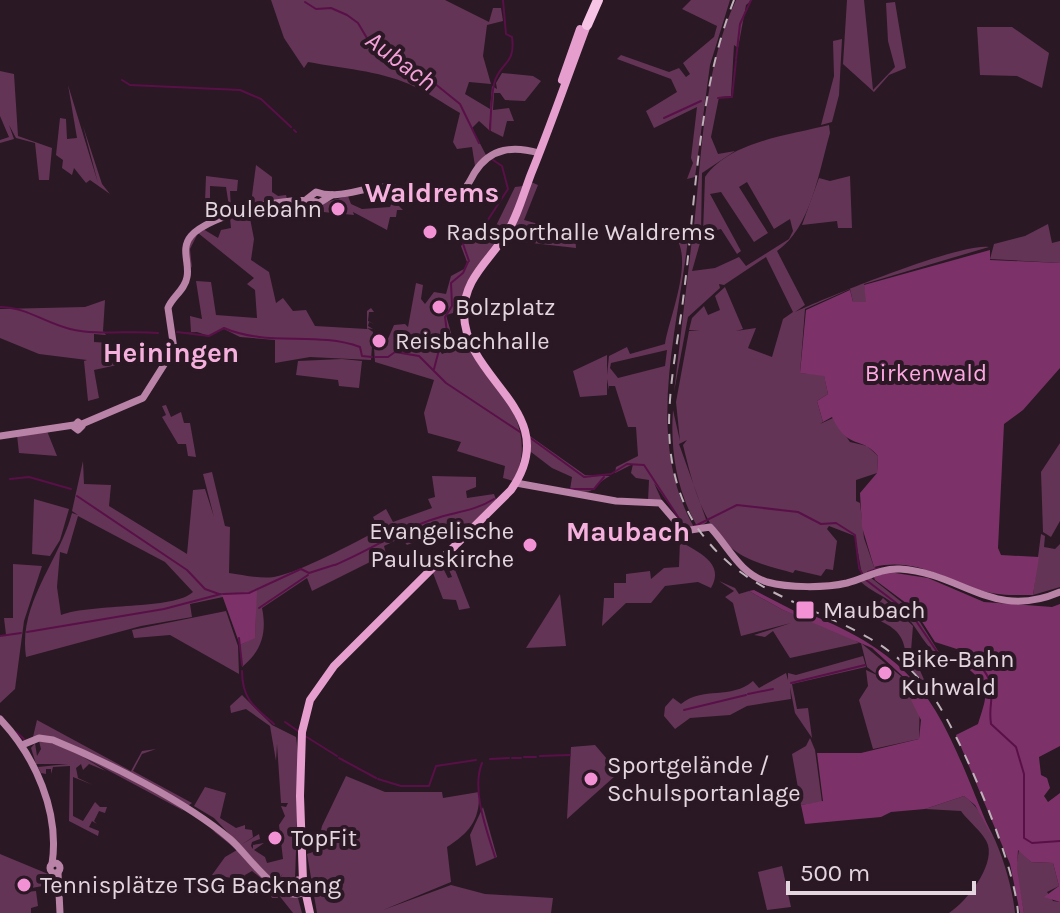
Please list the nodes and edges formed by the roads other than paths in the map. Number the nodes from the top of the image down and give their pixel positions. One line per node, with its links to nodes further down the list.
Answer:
1 (595, 0): 2 (highway)
2 (583, 29): 3 (main road); 5 (main road)
3 (546, 129): 4 (street); 5 (main road)
4 (527, 150): 5 (street); 6 (street)
5 (539, 153): 7 (main road)
6 (0, 436)
7 (516, 483): 8 (street); 14 (main road)
8 (1060, 592)
9 (0, 719): 10 (street)
10 (15, 736): 11 (street); 12 (street)
11 (35, 740): 12 (street); 13 (street); 16 (street)
12 (23, 746): 13 (street)
13 (30, 759): 19 (street)
14 (300, 796): 15 (main road); 18 (main road)
15 (298, 880): 17 (street); 18 (main road)
16 (276, 888): 17 (street); 18 (street)
17 (289, 891): 18 (street)
18 (301, 893): 20 (main road)
19 (60, 913)
20 (307, 913)

